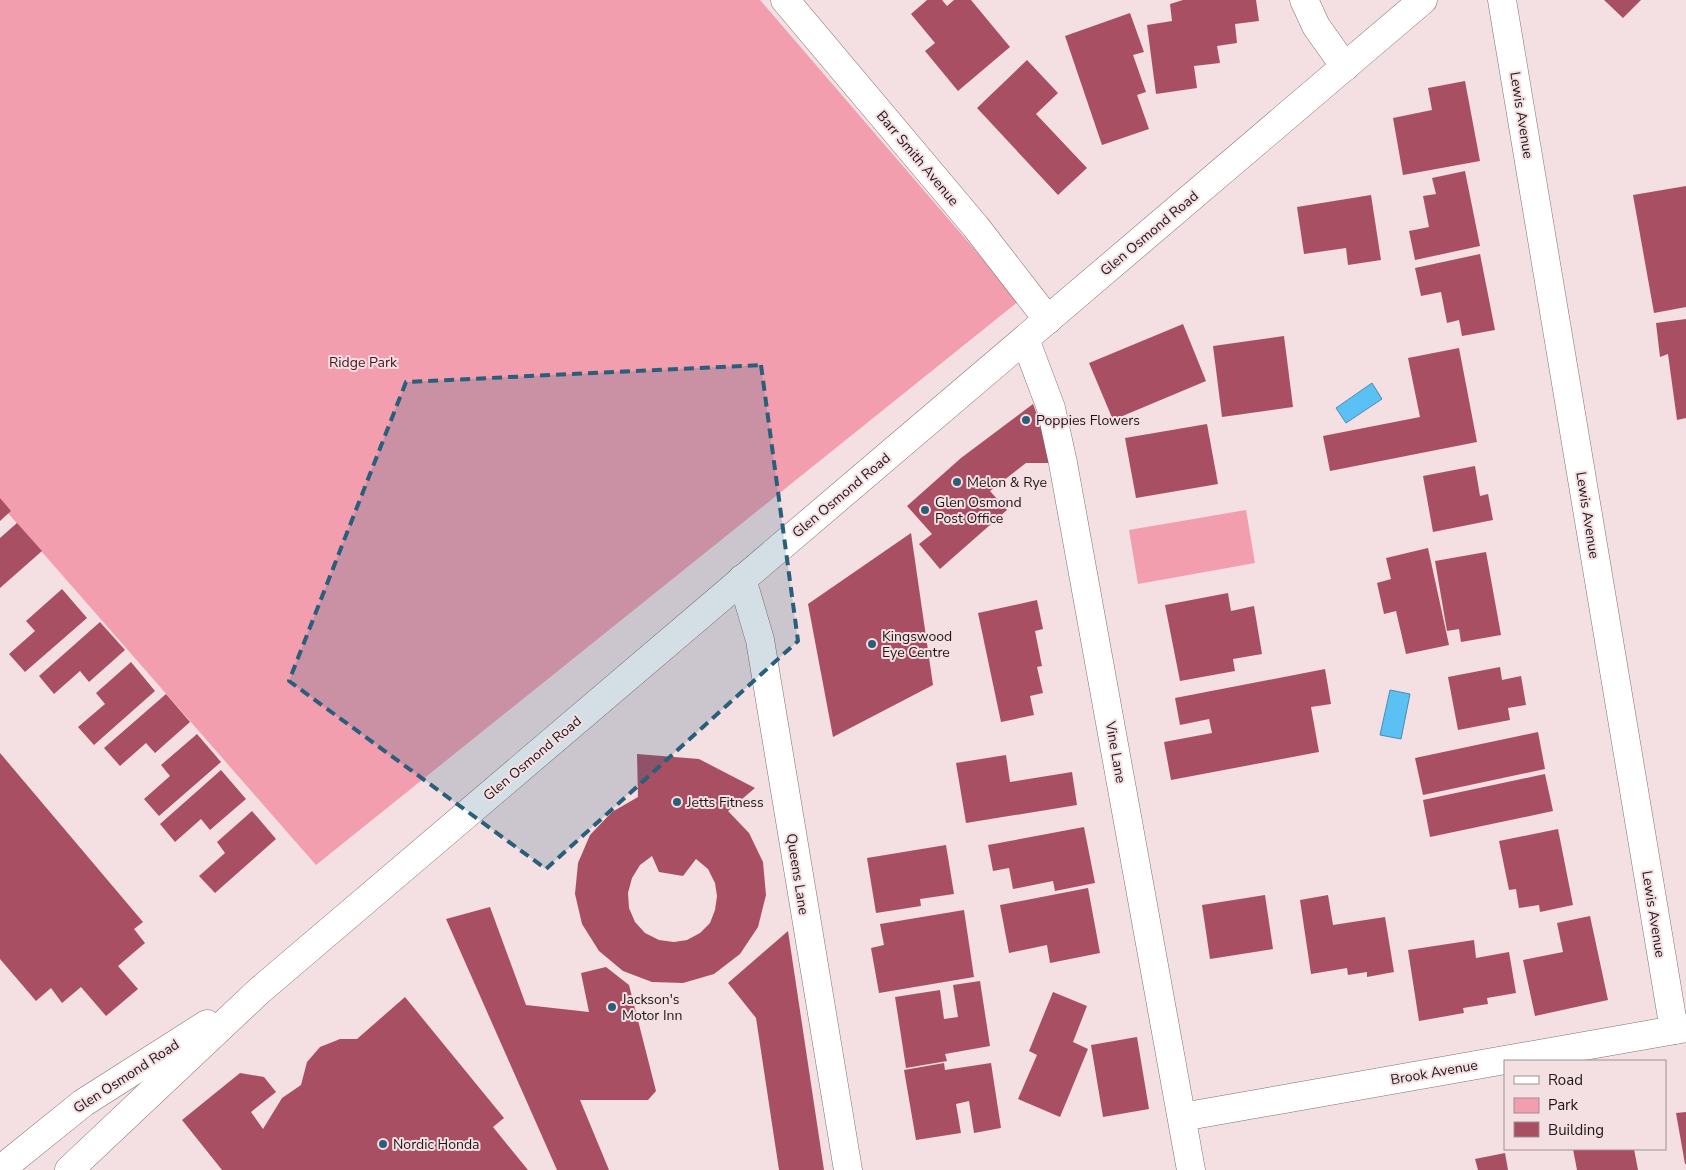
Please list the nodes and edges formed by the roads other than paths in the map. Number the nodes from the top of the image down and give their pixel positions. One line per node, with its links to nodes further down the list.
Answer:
1 (785, 0): 6 (main road, Barr Smith Avenue)
2 (1304, 0): 5 (main road)
3 (1423, 0): 5 (main road, Glen Osmond Road)
4 (1502, 0): 10 (main road, Lewis Avenue)
5 (1345, 66): 6 (main road, Glen Osmond Road)
6 (1048, 320): 7 (main road, Glen Osmond Road)
7 (1026, 339): 8 (main road, Glen Osmond Road); 13 (main road, Vine Lane)
8 (742, 579): 9 (main road, Glen Osmond Road); 16 (main road, Queens Lane)
9 (259, 991): 14 (main road, Glen Osmond Road); 15 (main road, Glen Osmond Road)
10 (1680, 1029): 12 (main road, Brook Avenue)
11 (1504, 1060): 13 (main road, Brook Avenue)
12 (1505, 1060)
13 (1182, 1117): 17 (main road, Vine Lane)
14 (0, 1170)
15 (69, 1170)
16 (848, 1170)
17 (1191, 1170)

